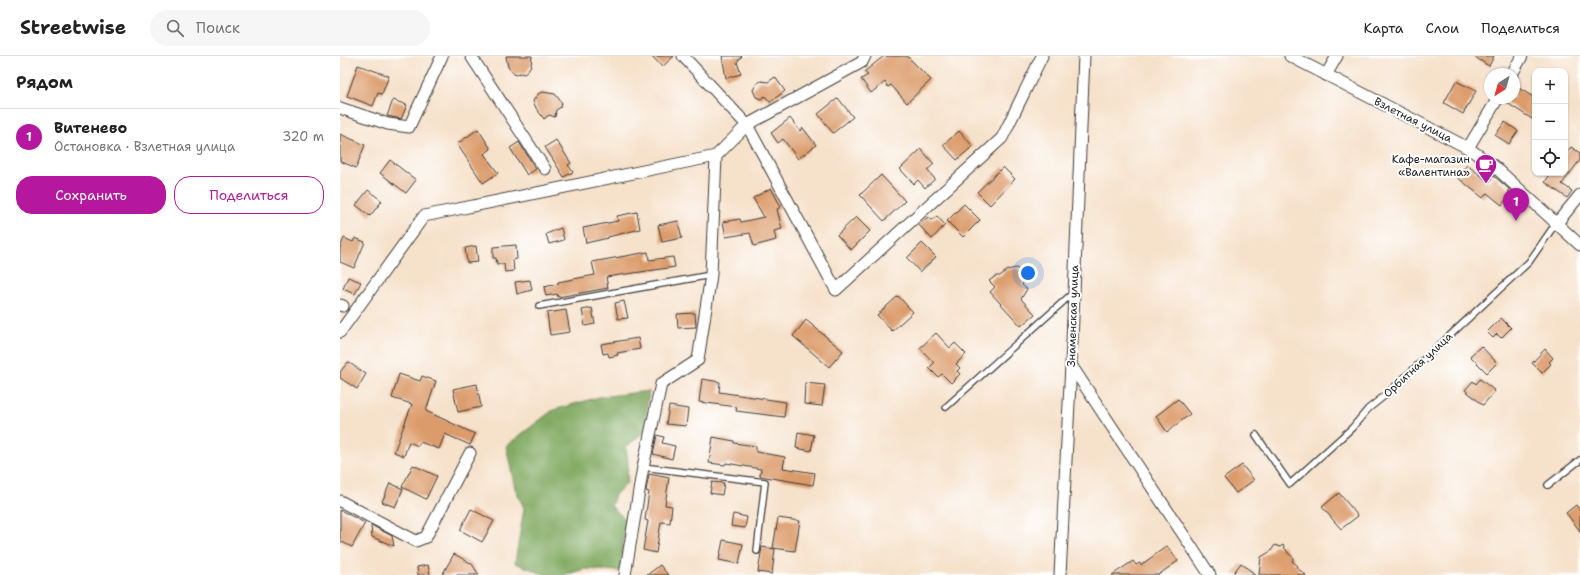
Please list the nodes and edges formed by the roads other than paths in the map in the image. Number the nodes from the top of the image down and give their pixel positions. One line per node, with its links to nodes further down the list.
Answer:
1 (442, 56): 13 (street)
2 (471, 56): 17 (street)
3 (683, 56): 14 (street)
4 (865, 56): 14 (street)
5 (1042, 56): 14 (street)
6 (1084, 56): 22 (street, Знаменская улица)
7 (1290, 56): 11 (street, Взлетная улица)
8 (1337, 56): 11 (street)
9 (1522, 56): 10 (street)
10 (1515, 68)
11 (1326, 75): 15 (street, Взлетная улица)
12 (1494, 104): 15 (street)
13 (340, 108)
14 (747, 125): 16 (street)
15 (1468, 148): 19 (street, Взлетная улица)
16 (716, 156): 21 (street); 24 (street)
17 (545, 169)
18 (1580, 195): 19 (street, Орбитная улица)
19 (1557, 223): 20 (street, Взлетная улица); 27 (lane, Орбитная улица)
20 (1580, 245)
21 (711, 275): 23 (lane); 30 (street)
22 (1074, 292): 25 (street, Знаменская улица); 26 (lane)
23 (539, 306)
24 (340, 332)
25 (1071, 365): 35 (street, Знаменская улица); 36 (street)
26 (946, 407)
27 (1256, 435)
28 (470, 453): 32 (street)
29 (1580, 460): 31 (lane)
30 (642, 467): 33 (lane); 34 (street)
31 (1548, 485)
32 (340, 501)
33 (756, 551)
34 (625, 575)
35 (1060, 575)
36 (1210, 575)

